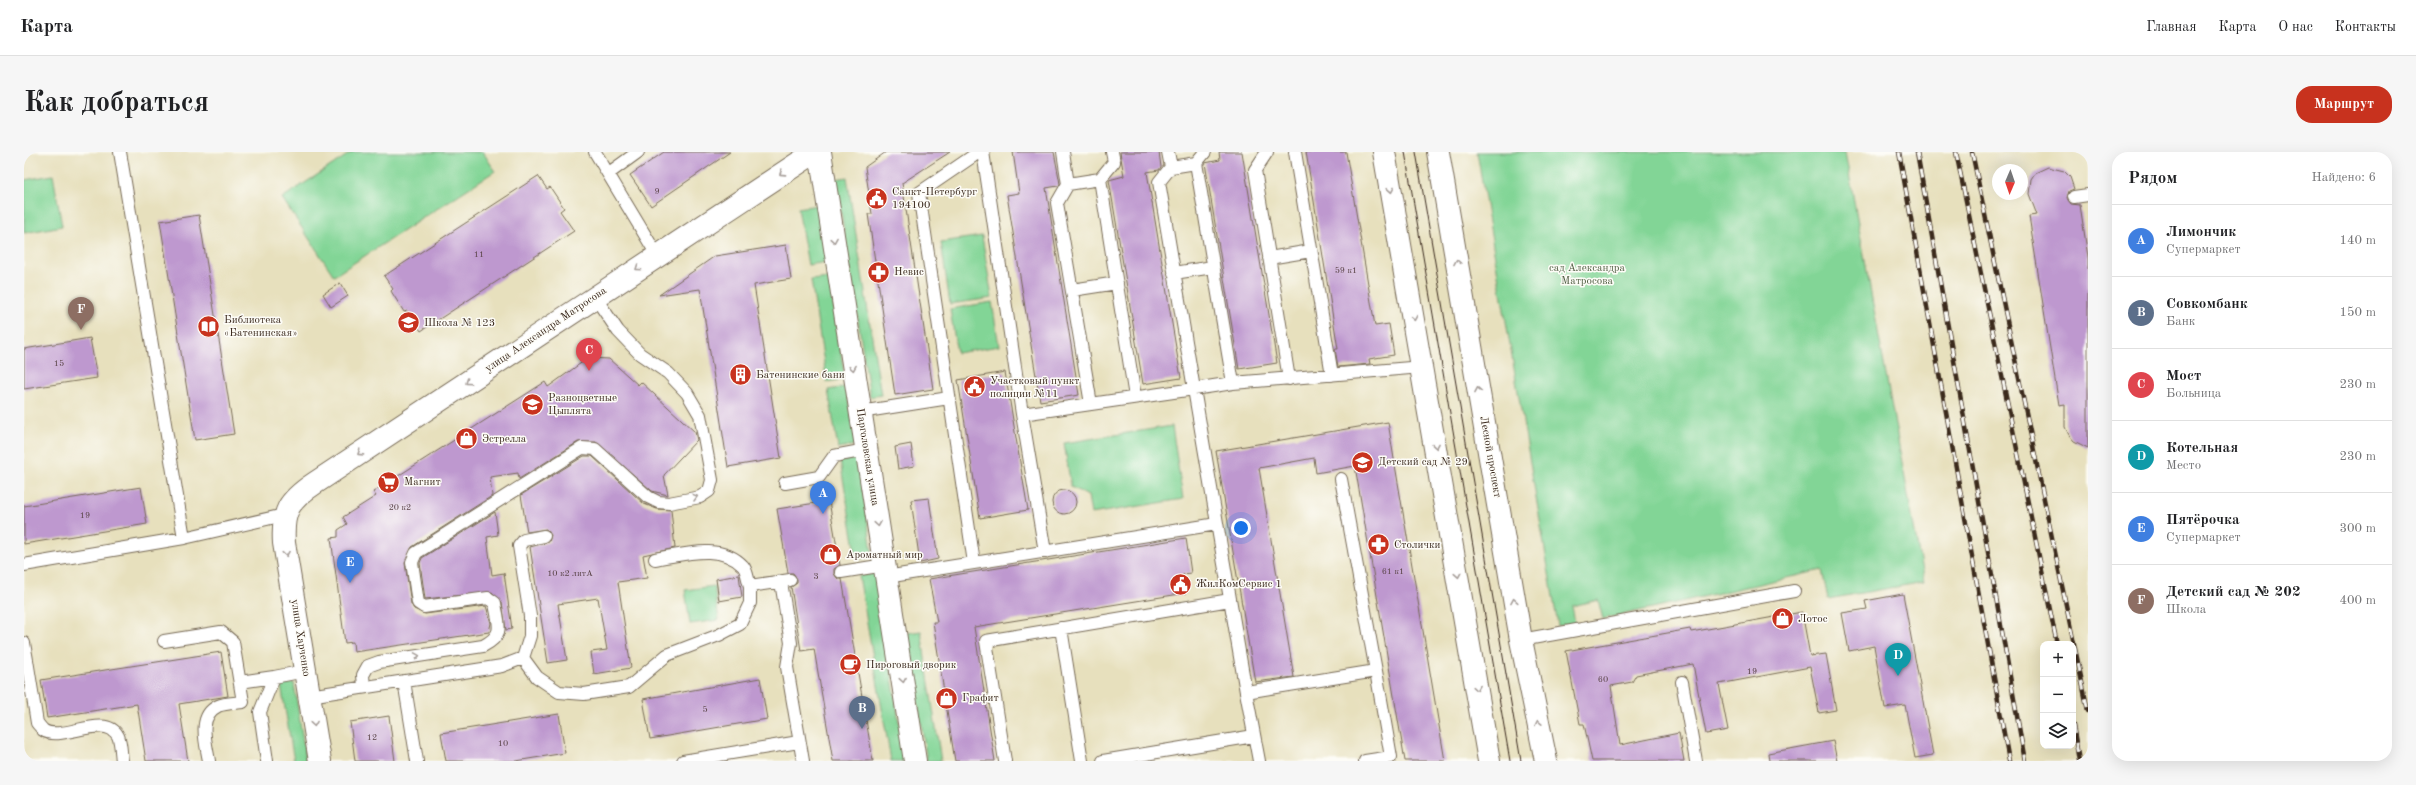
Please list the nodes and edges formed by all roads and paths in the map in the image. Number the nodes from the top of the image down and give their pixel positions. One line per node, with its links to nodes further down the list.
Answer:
1 (120, 152): 47 (lane)
2 (596, 152): 18 (lane)
3 (638, 152): 18 (lane)
4 (814, 152): 24 (street, улица Александра Матросова, one-way to 24)
5 (820, 152): 39 (street, Парголовская улица, one-way to 39)
6 (983, 152): 40 (lane)
7 (1062, 152): 20 (lane)
8 (1112, 152): 19 (lane)
9 (1168, 152): 17 (lane)
10 (1205, 152): 16 (lane)
11 (1267, 152): 25 (lane)
12 (1295, 152): 23 (lane)
13 (1384, 152): 31 (street, one-way to 31)
14 (1438, 152): 58 (street, Лесной проспект, one-way to 14)
15 (973, 154): 37 (lane)
16 (1196, 163): 17 (lane); 26 (lane)
17 (1171, 167): 27 (lane)
18 (609, 173): 24 (lane)
19 (1100, 179): 20 (lane); 28 (lane)
20 (1068, 184): 29 (lane)
21 (2088, 195): 22 (lane)
22 (2074, 197)
23 (1312, 251): 25 (lane); 32 (lane)
24 (657, 255): 30 (street, улица Александра Матросова, one-way to 30)
25 (1270, 258): 33 (lane)
26 (1213, 267): 27 (lane); 34 (lane)
27 (1174, 273): 35 (lane)
28 (1117, 283): 29 (lane); 36 (lane)
29 (1072, 290): 38 (lane)
30 (595, 297): 44 (street, улица Александра Матросова, one-way to 44); 69 (lane, one-way to 30)
31 (1422, 367): 32 (lane); 87 (street, one-way to 87)
32 (1332, 375): 33 (lane)
33 (1289, 379): 34 (lane)
34 (1233, 383): 35 (lane)
35 (1194, 389): 36 (lane); 45 (lane)
36 (1135, 397): 38 (lane)
37 (950, 398): 39 (lane); 50 (lane)
38 (1091, 404): 40 (lane)
39 (860, 412): 41 (street, Парголовская улица)
40 (1022, 414): 48 (lane)
41 (866, 450): 43 (lane); 52 (street, Парголовская улица, one-way to 52)
42 (1340, 479): 63 (lane)
43 (785, 483)
44 (284, 516): 47 (lane); 64 (street, улица Харченко, one-way to 64)
45 (1217, 524): 48 (lane); 56 (lane)
46 (544, 536): 61 (lane)
47 (184, 538): 51 (lane)
48 (1045, 552): 50 (lane)
49 (655, 559): 54 (lane)
50 (974, 563): 52 (lane)
51 (24, 565)
52 (885, 571): 53 (lane); 81 (street, Парголовская улица, one-way to 81)
53 (841, 572)
54 (750, 586): 61 (lane); 73 (lane)
55 (1794, 591): 58 (lane)
56 (1230, 600): 57 (lane); 70 (lane)
57 (1061, 628): 82 (lane); 83 (lane)
58 (1521, 640): 88 (street, Лесной проспект, one-way to 58)
59 (164, 641): 67 (lane)
60 (24, 643): 62 (lane)
61 (523, 658): 66 (lane)
62 (25, 661): 74 (lane)
63 (1376, 670): 70 (lane); 86 (lane)
64 (305, 671): 65 (lane); 71 (street, улица Харченко)
65 (274, 676): 67 (lane); 76 (lane)
66 (404, 681): 69 (lane); 78 (lane)
67 (240, 682): 75 (lane)
68 (1682, 682): 89 (lane)
69 (364, 687): 71 (lane)
70 (1246, 692): 72 (lane)
71 (309, 696): 77 (street, улица Харченко, one-way to 77)
72 (1254, 736): 84 (lane); 85 (lane)
73 (799, 742): 79 (lane); 80 (lane)
74 (122, 761)
75 (209, 761)
76 (267, 761)
77 (320, 761)
78 (416, 761)
79 (683, 761)
80 (803, 761)
81 (915, 761)
82 (1005, 761)
83 (1082, 761)
84 (1103, 761)
85 (1259, 761)
86 (1365, 761)
87 (1489, 761)
88 (1546, 761)
89 (1696, 761)

